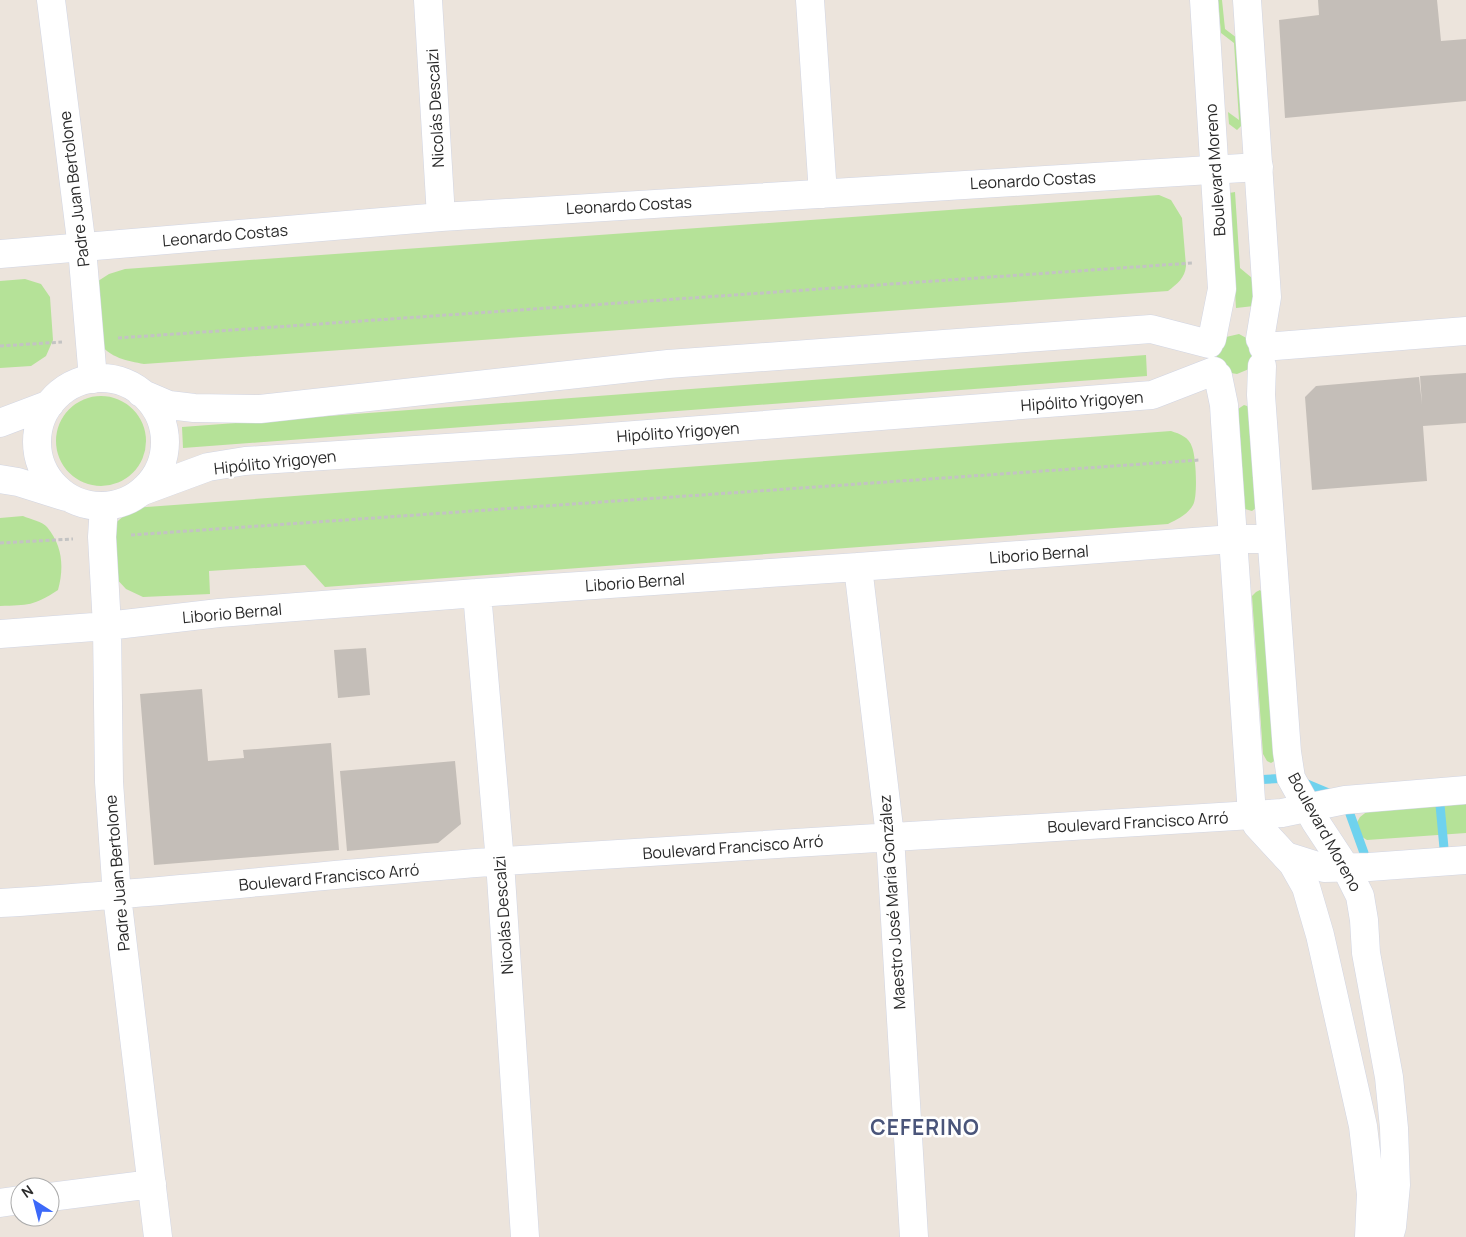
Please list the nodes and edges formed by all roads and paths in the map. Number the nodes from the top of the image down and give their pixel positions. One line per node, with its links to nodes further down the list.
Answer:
1 (51, 0): 10 (street, Padre Juan Bertolone)
2 (428, 0): 9 (street, Nicolás Descalzi)
3 (810, 0): 8 (street)
4 (1204, 0): 7 (street, Boulevard Moreno)
5 (1247, 0): 6 (street, Boulevard Moreno)
6 (1259, 167): 7 (street, Leonardo Costas); 17 (street, Boulevard Moreno)
7 (1215, 169): 8 (street, Leonardo Costas); 12 (street, Boulevard Moreno)
8 (823, 194): 9 (street, Leonardo Costas)
9 (441, 216): 10 (street, Leonardo Costas)
10 (82, 248): 11 (street, Leonardo Costas); 14 (street, Padre Juan Bertolone)
11 (0, 254)
12 (1221, 261): 14 (path); 15 (street, Boulevard Moreno)
13 (1466, 331): 17 (street)
14 (89, 340): 16 (path); 19 (street, Padre Juan Bertolone)
15 (1211, 342): 17 (street); 18 (street); 20 (street)
16 (0, 346)
17 (1262, 351): 18 (street); 29 (street, Boulevard Moreno)
18 (1216, 374): 23 (street); 25 (street, Hipólito Yrigoyen)
19 (93, 379): 20 (street); 21 (street)
20 (141, 393): 25 (street)
21 (50, 404): 22 (street); 26 (street)
22 (0, 422)
23 (1228, 458): 28 (path); 30 (street)
24 (0, 480): 26 (street)
25 (143, 491): 27 (street)
26 (66, 497): 27 (street)
27 (104, 506): 28 (street, Padre Juan Bertolone)
28 (102, 537): 31 (path); 34 (street, Padre Juan Bertolone)
29 (1271, 539): 30 (street, Liborio Bernal); 37 (street, Boulevard Moreno)
30 (1233, 540): 32 (street, Liborio Bernal); 38 (street)
31 (0, 543)
32 (858, 568): 33 (street, Liborio Bernal); 39 (street, Maestro José María González)
33 (477, 593): 34 (street, Liborio Bernal); 42 (street, Nicolás Descalzi)
34 (107, 626): 35 (street, Liborio Bernal); 44 (street, Padre Juan Bertolone)
35 (0, 634)
36 (1466, 790): 37 (street, Boulevard Francisco Arró)
37 (1307, 807): 38 (street, Boulevard Francisco Arró); 43 (street, Boulevard Moreno)
38 (1252, 815): 39 (street, Boulevard Francisco Arró); 40 (street)
39 (890, 836): 42 (street, Boulevard Francisco Arró); 50 (street, Maestro José María González)
40 (1286, 856): 43 (street); 51 (street)
41 (1466, 860): 43 (street)
42 (500, 862): 44 (street, Boulevard Francisco Arró); 49 (street, Nicolás Descalzi)
43 (1346, 868): 52 (street, Boulevard Moreno)
44 (117, 896): 45 (street, Boulevard Francisco Arró); 46 (street, Padre Juan Bertolone)
45 (0, 903)
46 (152, 1184): 47 (street); 48 (street, Padre Juan Bertolone)
47 (60, 1195)
48 (158, 1237)
49 (525, 1237)
50 (914, 1237)
51 (1369, 1237)
52 (1389, 1237)

